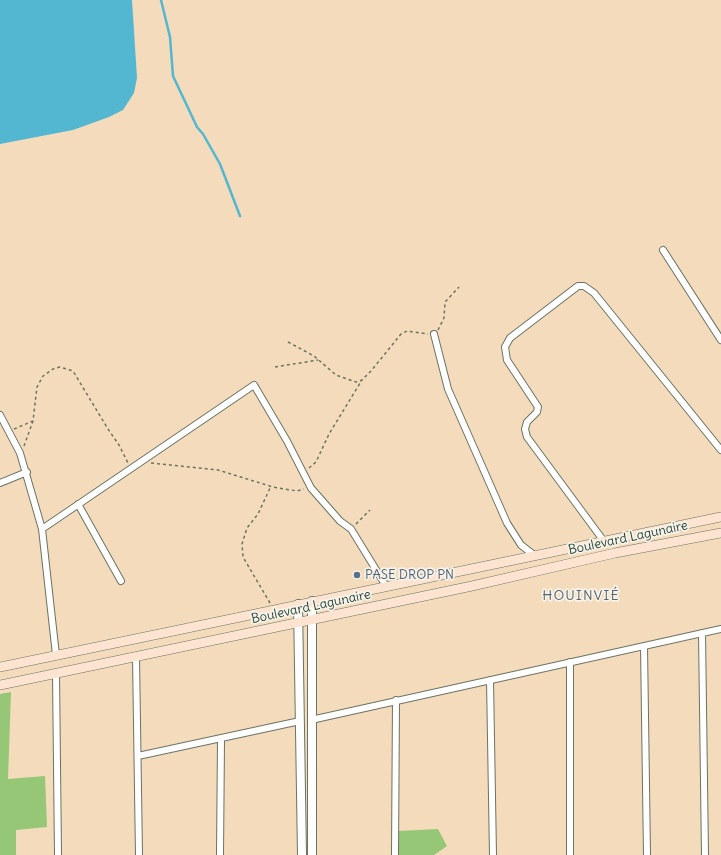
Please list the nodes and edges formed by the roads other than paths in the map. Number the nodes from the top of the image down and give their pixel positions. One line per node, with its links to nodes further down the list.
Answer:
1 (663, 250): 3 (street)
2 (434, 334): 13 (street)
3 (721, 340)
4 (0, 415): 6 (street)
5 (721, 450): 12 (street)
6 (27, 472): 7 (street); 10 (street)
7 (0, 483)
8 (78, 504): 10 (street); 14 (street); 15 (street)
9 (721, 516): 12 (main road, Boulevard Lagunaire)
10 (42, 529): 23 (street)
11 (721, 533): 18 (main road, Boulevard Lagunaire)
12 (603, 540): 13 (main road, Boulevard Lagunaire)
13 (534, 555): 15 (main road, Boulevard Lagunaire)
14 (121, 581)
15 (386, 586): 16 (main road, Boulevard Lagunaire)
16 (312, 601): 17 (main road, Boulevard Lagunaire); 18 (street)
17 (298, 604): 19 (street); 23 (main road, Boulevard Lagunaire)
18 (311, 620): 19 (main road, Boulevard Lagunaire); 31 (street)
19 (299, 623): 24 (main road, Boulevard Lagunaire); 32 (street)
20 (721, 629): 21 (street)
21 (702, 633): 22 (street); 44 (street)
22 (644, 646): 25 (street); 43 (street)
23 (56, 655): 26 (main road, Boulevard Lagunaire)
24 (136, 657): 27 (main road, Boulevard Lagunaire); 34 (street)
25 (570, 662): 28 (street); 42 (street)
26 (0, 667)
27 (56, 674): 29 (main road, Boulevard Lagunaire); 35 (street)
28 (490, 680): 30 (street); 41 (street)
29 (0, 685)
30 (396, 700): 31 (street); 40 (street)
31 (312, 720): 39 (street)
32 (300, 721): 33 (street); 38 (street)
33 (221, 739): 34 (street); 37 (street)
34 (138, 756): 36 (street)
35 (58, 855)
36 (139, 855)
37 (220, 855)
38 (302, 855)
39 (312, 855)
40 (395, 855)
41 (493, 855)
42 (570, 855)
43 (647, 855)
44 (705, 855)

